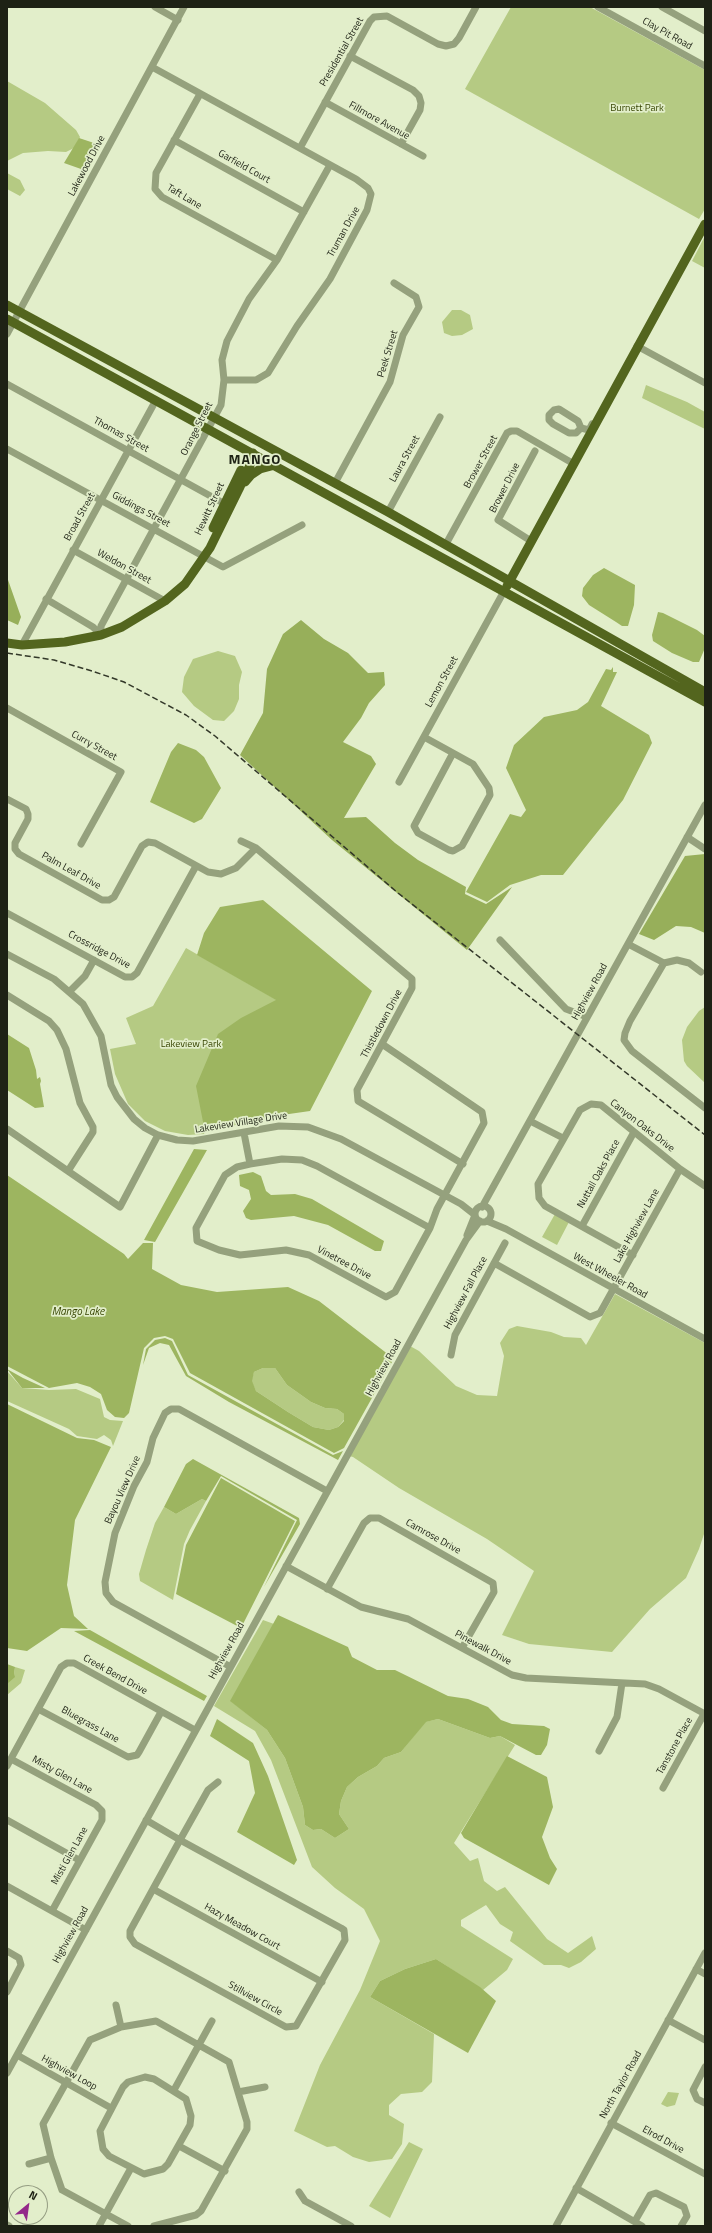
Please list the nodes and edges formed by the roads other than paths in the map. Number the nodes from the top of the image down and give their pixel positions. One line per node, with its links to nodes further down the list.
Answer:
1 (155, 7): 7 (street)
2 (184, 7): 7 (street, Lakewood Drive)
3 (476, 7): 9 (street, Presidential Street)
4 (598, 7): 10 (street, Clay Pit Road)
5 (662, 7): 6 (street)
6 (670, 9): 8 (street)
7 (178, 20): 11 (street, Lakewood Drive)
8 (705, 31)
9 (350, 56): 13 (street, Presidential Street); 15 (street)
10 (705, 66)
11 (152, 67): 12 (street, Truman Drive); 24 (street, Lakewood Drive)
12 (200, 94): 14 (street, Taft Lane); 16 (street, Truman Drive)
13 (325, 102): 15 (street, Fillmore Avenue); 16 (street, Presidential Street)
14 (174, 140): 19 (street, Garfield Court); 21 (street, Taft Lane)
15 (401, 144): 17 (street, Fillmore Avenue)
16 (300, 148): 18 (street, Truman Drive)
17 (423, 156)
18 (330, 164): 19 (street, Orange Street); 28 (street, Truman Drive)
19 (304, 212): 21 (street, Orange Street)
20 (705, 224): 27 (main road)
21 (277, 260): 28 (street, Orange Street)
22 (394, 282): 44 (street, Peek Street)
23 (7, 305): 24 (main road)
24 (19, 312): 25 (street, Lakewood Drive); 33 (main road)
25 (10, 320): 26 (street, Lakewood Drive); 31 (main road)
26 (7, 334)
27 (636, 348): 29 (street); 35 (main road); 35 (street)
28 (224, 380): 33 (street, Orange Street)
29 (705, 383)
30 (7, 384): 38 (street, Thomas Street)
31 (156, 400): 34 (main road); 38 (street, Broad Street)
32 (440, 416): 49 (street, Laura Street)
33 (214, 418): 34 (street, Orange Street); 36 (main road)
34 (209, 429): 40 (main road); 43 (street, Orange Street)
35 (587, 439): 41 (main road)
36 (260, 442): 40 (main road, Hewitt Street); 44 (main road)
37 (7, 449): 47 (street, Giddings Street)
38 (128, 451): 43 (street, Thomas Street); 47 (street, Broad Street)
39 (535, 451): 52 (street, Brower Drive)
40 (253, 453): 42 (main road); 45 (main road, Hewitt Street); 48 (main road, Hewitt Street)
41 (574, 464): 52 (main road); 53 (street, Brower Street)
42 (275, 465): 45 (main road); 46 (main road)
43 (182, 480): 48 (street, Thomas Street); 51 (street, Orange Street)
44 (335, 483): 49 (main road)
45 (239, 489): 55 (main road, Hewitt Street)
46 (331, 496): 49 (main road); 58 (main road)
47 (101, 500): 51 (street, Giddings Street); 54 (street, Broad Street)
48 (225, 504): 55 (main road, Hewitt Street)
49 (388, 512): 53 (main road)
50 (302, 525): 55 (street, Giddings Street)
51 (155, 528): 55 (street, Giddings Street); 56 (street, Orange Street)
52 (531, 541): 57 (main road)
53 (446, 544): 57 (main road)
54 (73, 550): 56 (street, Weldon Street); 59 (street, Broad Street)
55 (203, 555): 60 (main road, Hewitt Street)
56 (127, 579): 60 (street, Weldon Street); 61 (street, Orange Street)
57 (510, 581): 58 (main road); 64 (main road)
58 (503, 593): 65 (main road); 67 (street, Lemon Street)
59 (46, 600): 61 (street); 63 (street, Broad Street)
60 (165, 601): 61 (main road, Hewitt Street)
61 (101, 636): 63 (main road, Hewitt Street)
62 (7, 643): 63 (main road, Hewitt Street)
63 (22, 645)
64 (705, 692)
65 (705, 702)
66 (7, 708): 74 (street, Curry Street)
67 (424, 737): 68 (street); 69 (street, Lemon Street)
68 (453, 753): 68 (street)
69 (399, 782)
70 (7, 799): 77 (street, Palm Leaf Drive)
71 (705, 805): 72 (street, Highview Road)
72 (687, 837): 76 (street); 80 (street, Highview Road)
73 (241, 841): 75 (street, Thistledown Drive)
74 (81, 844)
75 (256, 848): 77 (street, Palm Leaf Drive); 88 (street, Thistledown Drive)
76 (705, 849)
77 (196, 866): 82 (street, Crossridge Drive)
78 (7, 913): 82 (street, Crossridge Drive)
79 (500, 940): 87 (street)
80 (628, 944): 83 (street); 87 (street, Highview Road)
81 (7, 954): 85 (street, Lakeview Village Drive)
82 (94, 960): 85 (street)
83 (664, 963): 84 (street); 89 (street)
84 (701, 972)
85 (70, 991): 94 (street, Lakeview Village Drive)
86 (7, 996): 99 (street)
87 (588, 1017): 90 (street, Highview Road)
88 (382, 1044): 97 (street, Vinetree Drive); 97 (street, Thistledown Drive)
89 (705, 1108)
90 (530, 1121): 95 (street); 101 (street, Highview Road)
91 (7, 1129): 99 (street)
92 (244, 1132): 94 (street, Lakeview Village Drive); 96 (street); 102 (street, Lakeview Village Drive)
93 (634, 1132): 95 (street, Canyon Oaks Drive); 98 (street, Canyon Oaks Drive); 107 (street, Nuttall Oaks Place)
94 (158, 1135): 99 (street)
95 (563, 1138): 107 (street, Canyon Oaks Drive)
96 (250, 1164): 108 (street, Vinetree Drive); 108 (street, Vinetree Drive)
97 (463, 1164): 102 (street, Vinetree Drive)
98 (680, 1169): 100 (street, Canyon Oaks Drive); 111 (street, Lake Highview Lane)
99 (68, 1171)
100 (705, 1186)
101 (493, 1189): 104 (street, Highview Road); 105 (street, Highview Road)
102 (446, 1196): 103 (street, Lakeview Village Drive); 108 (street, Vinetree Drive)
103 (461, 1204): 104 (street, Lakeview Village Drive); 106 (street, Lakeview Village Drive)
104 (481, 1207): 105 (street, West Wheeler Road); 106 (street, Highview Road)
105 (490, 1211): 106 (street, Highview Road); 109 (street, West Wheeler Road)
106 (479, 1218): 109 (street, West Wheeler Road); 116 (street, Highview Road)
107 (582, 1226): 111 (street, Canyon Oaks Drive)
108 (430, 1228)
109 (506, 1229): 113 (street, West Wheeler Road)
110 (505, 1243): 112 (street, Highview Fall Place)
111 (634, 1255): 113 (street, Lake Highview Lane)
112 (494, 1263): 113 (street, Lake Highview Lane); 115 (street, Highview Fall Place)
113 (614, 1290): 114 (street, West Wheeler Road)
114 (705, 1339)
115 (451, 1355)
116 (327, 1491): 117 (street, Highview Road); 120 (street, Bayou View Drive)
117 (286, 1566): 118 (street, Pinewalk Drive); 120 (street, Highview Road)
118 (327, 1589): 119 (street, Pinewalk Drive); 119 (street, Camrose Drive)
119 (462, 1648): 121 (street, Pinewalk Drive)
120 (229, 1666): 125 (street, Highview Road)
121 (622, 1683): 124 (street, Pinewalk Drive); 126 (street)
122 (38, 1709): 123 (street, Bluegrass Lane); 123 (street, Creek Bend Drive); 127 (street, Creek Bend Drive)
123 (161, 1712): 125 (street, Creek Bend Drive)
124 (705, 1714): 130 (street, Tanstone Place)
125 (196, 1730): 133 (street, Highview Road)
126 (599, 1751)
127 (11, 1758): 128 (street, Creek Bend Drive); 131 (street, Misty Glen Lane)
128 (7, 1766)
129 (218, 1782): 134 (street)
130 (663, 1788)
131 (102, 1811): 135 (street, Misti Glen Lane)
132 (7, 1820): 135 (street)
133 (146, 1820): 134 (street, Stillview Circle); 139 (street, Highview Road)
134 (180, 1840): 137 (street, Stillview Circle); 144 (street, Stillview Circle)
135 (79, 1860): 138 (street, Misti Glen Lane)
136 (7, 1886): 138 (street)
137 (153, 1889): 144 (street, Hazy Meadow Court); 144 (street, Stillview Circle)
138 (52, 1911): 139 (street)
139 (86, 1930): 152 (street, Highview Road)
140 (7, 1951): 145 (street)
141 (705, 1953): 142 (street, North Taylor Road)
142 (696, 1969): 143 (street); 147 (street, North Taylor Road)
143 (705, 1974)
144 (322, 1982)
145 (7, 1992)
146 (116, 2005): 149 (street)
147 (668, 2020): 150 (street); 161 (street, North Taylor Road)
148 (212, 2021): 151 (street)
149 (121, 2027): 151 (street); 155 (street)
150 (705, 2040)
151 (199, 2044): 157 (street); 158 (street)
152 (17, 2055): 154 (street, Highview Road); 155 (street, Highview Loop)
153 (705, 2066): 159 (street)
154 (7, 2073)
155 (66, 2082): 160 (street, Highview Loop); 163 (street)
156 (265, 2087): 158 (street)
157 (174, 2090): 160 (street); 162 (street)
158 (238, 2092): 166 (street)
159 (705, 2103)
160 (111, 2108): 165 (street)
161 (611, 2123): 167 (street, Elrod Drive); 168 (street, North Taylor Road)
162 (179, 2146): 165 (street); 166 (street)
163 (51, 2158): 164 (street); 170 (street)
164 (29, 2164)
165 (131, 2168): 170 (street)
166 (224, 2171): 172 (street)
167 (705, 2174)
168 (576, 2188): 171 (street); 177 (street, North Taylor Road)
169 (299, 2192): 176 (street)
170 (105, 2214): 173 (street); 174 (street)
171 (635, 2221): 178 (street); 179 (street)
172 (170, 2224): 175 (street)
173 (99, 2226)
174 (128, 2226)
175 (154, 2226)
176 (351, 2226)
177 (556, 2226)
178 (642, 2226)
179 (681, 2226)

